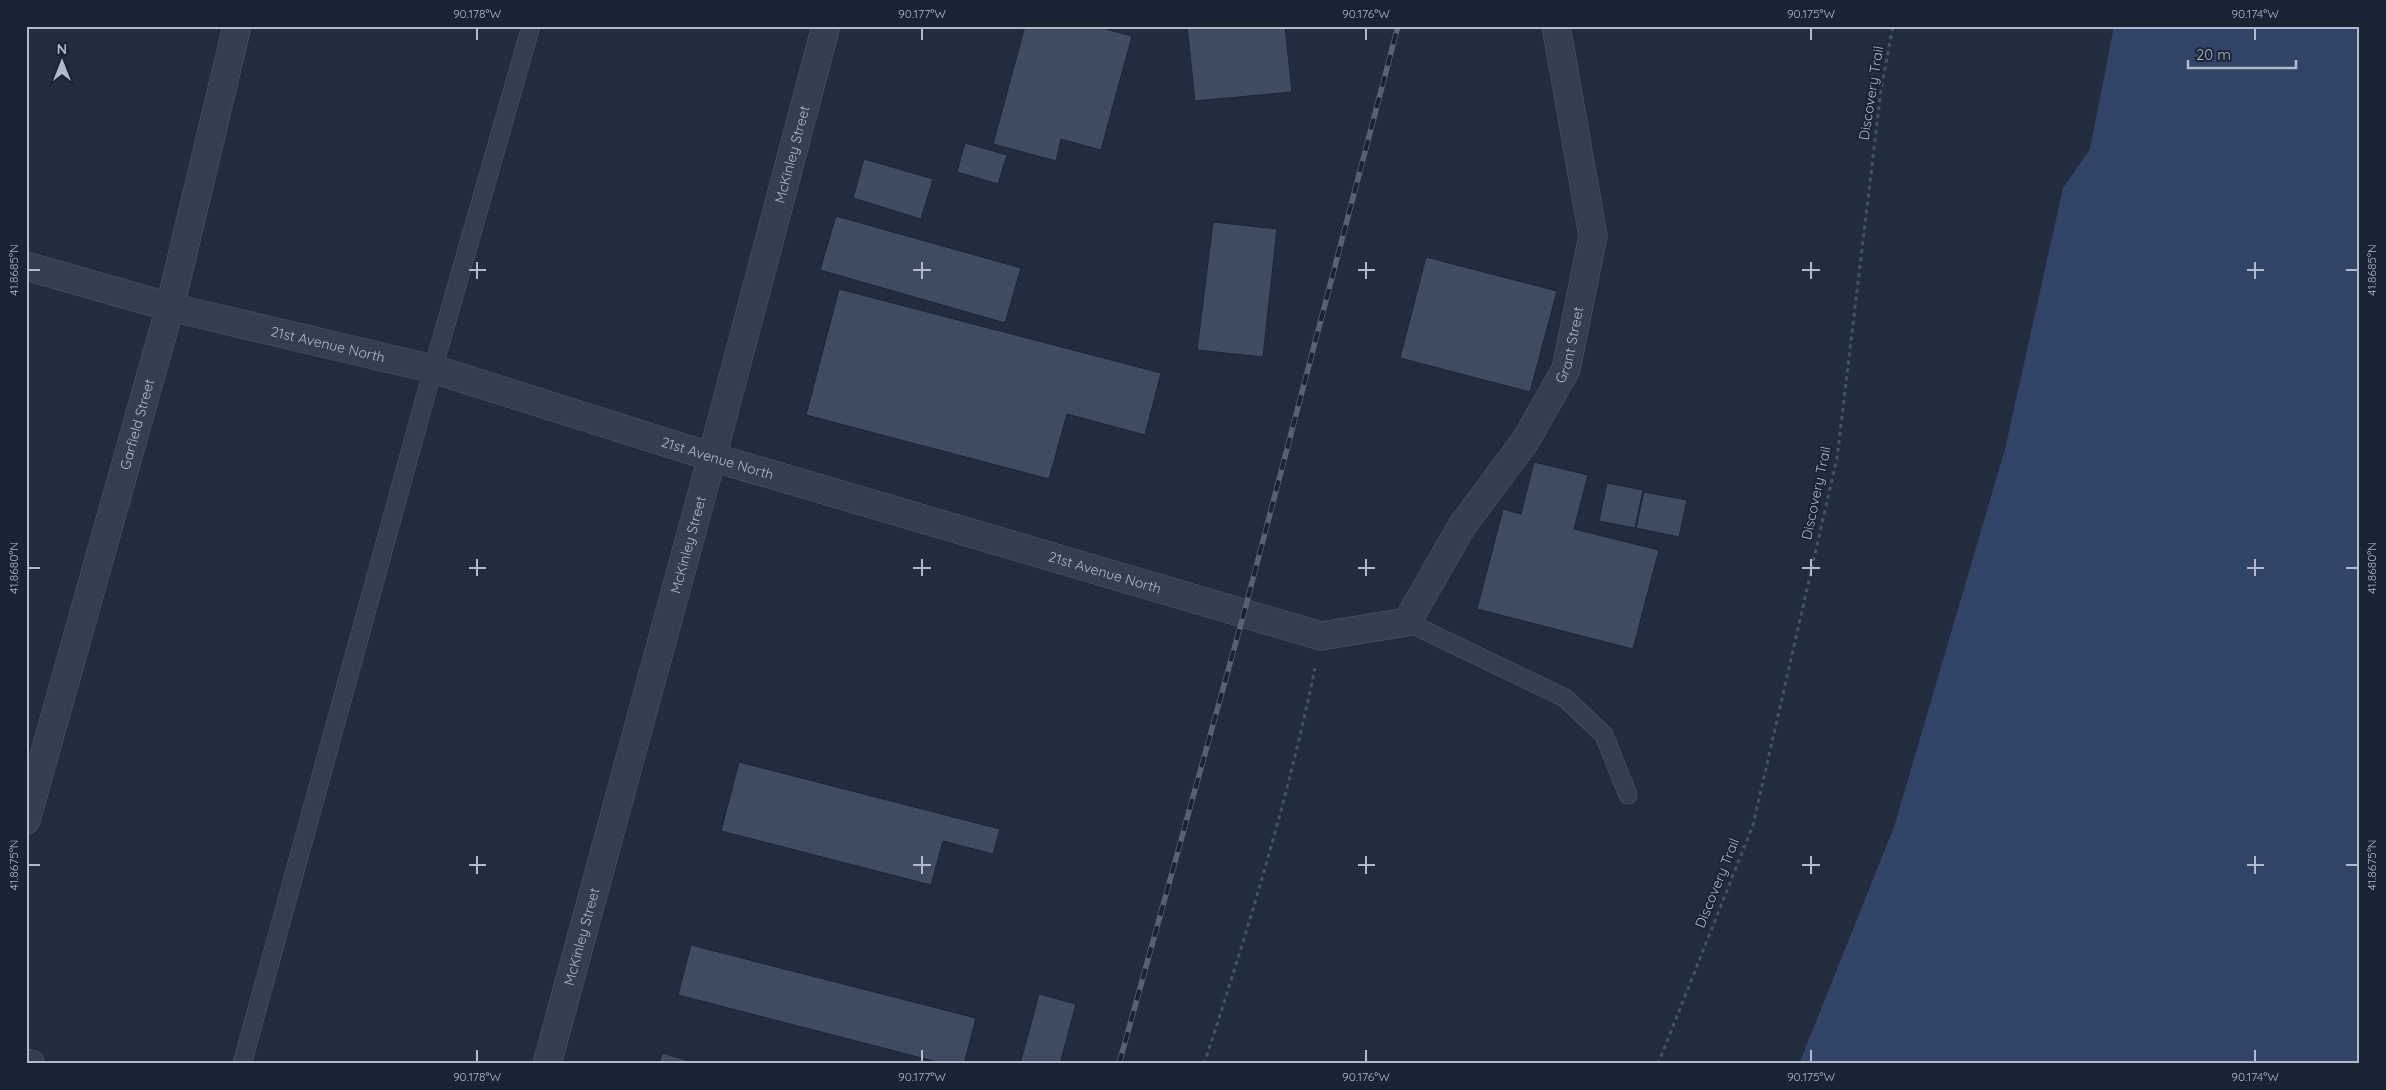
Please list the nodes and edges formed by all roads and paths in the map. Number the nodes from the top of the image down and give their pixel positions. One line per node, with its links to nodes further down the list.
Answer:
1 (237, 26): 7 (street, Garfield Street)
2 (531, 26): 8 (lane)
3 (826, 26): 9 (street, McKinley Street)
4 (1556, 26): 10 (street, Grant Street)
5 (1893, 26): 19 (path, Discovery Trail)
6 (26, 266): 7 (street, 21st Avenue North)
7 (170, 307): 8 (street, 21st Avenue North); 13 (street, Garfield Street)
8 (433, 369): 9 (street, 21st Avenue North); 16 (lane)
9 (712, 457): 11 (street, 21st Avenue North); 17 (street, McKinley Street)
10 (1407, 622): 11 (street, 21st Avenue North); 12 (lane)
11 (1322, 636): 18 (path)
12 (1628, 795)
13 (26, 820)
14 (26, 1063): 15 (street)
15 (31, 1064)
16 (242, 1064)
17 (547, 1064)
18 (1204, 1064)
19 (1658, 1064)

